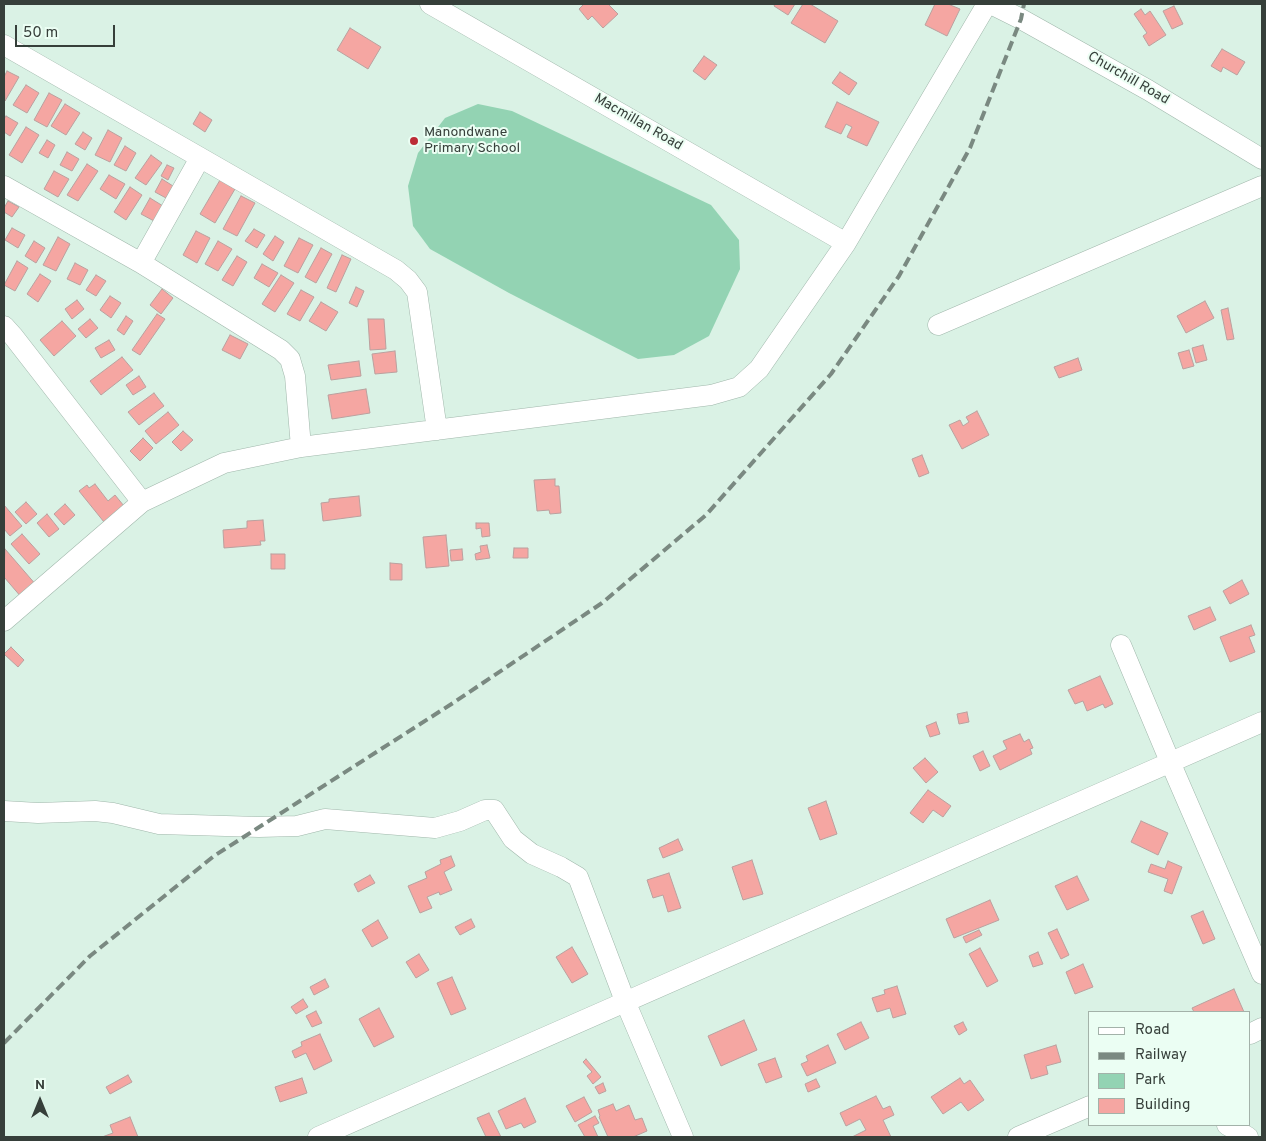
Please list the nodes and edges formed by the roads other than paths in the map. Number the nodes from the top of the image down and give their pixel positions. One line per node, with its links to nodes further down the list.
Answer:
1 (430, 4): 9 (street, Macmillan Road)
2 (986, 4): 9 (street)
3 (991, 4): 6 (street, Churchill Road)
4 (4, 45): 5 (street)
5 (200, 158): 10 (street); 13 (street)
6 (1262, 159)
7 (4, 186): 10 (street)
8 (1262, 186): 11 (street)
9 (846, 243): 13 (street)
10 (142, 263): 14 (street)
11 (938, 325)
12 (4, 326): 15 (street)
13 (437, 430): 14 (street)
14 (300, 447): 15 (street)
15 (142, 502): 16 (street)
16 (4, 621)
17 (1121, 645): 19 (street)
18 (1262, 722): 19 (street)
19 (1171, 764): 21 (street); 22 (street)
20 (4, 811): 22 (street)
21 (1262, 974)
22 (625, 1001): 26 (street); 27 (street)
23 (1088, 1107): 28 (street)
24 (1221, 1126): 29 (street)
25 (1229, 1126): 30 (street)
26 (318, 1137)
27 (684, 1137)
28 (1018, 1137)
29 (1214, 1137)
30 (1248, 1137)

